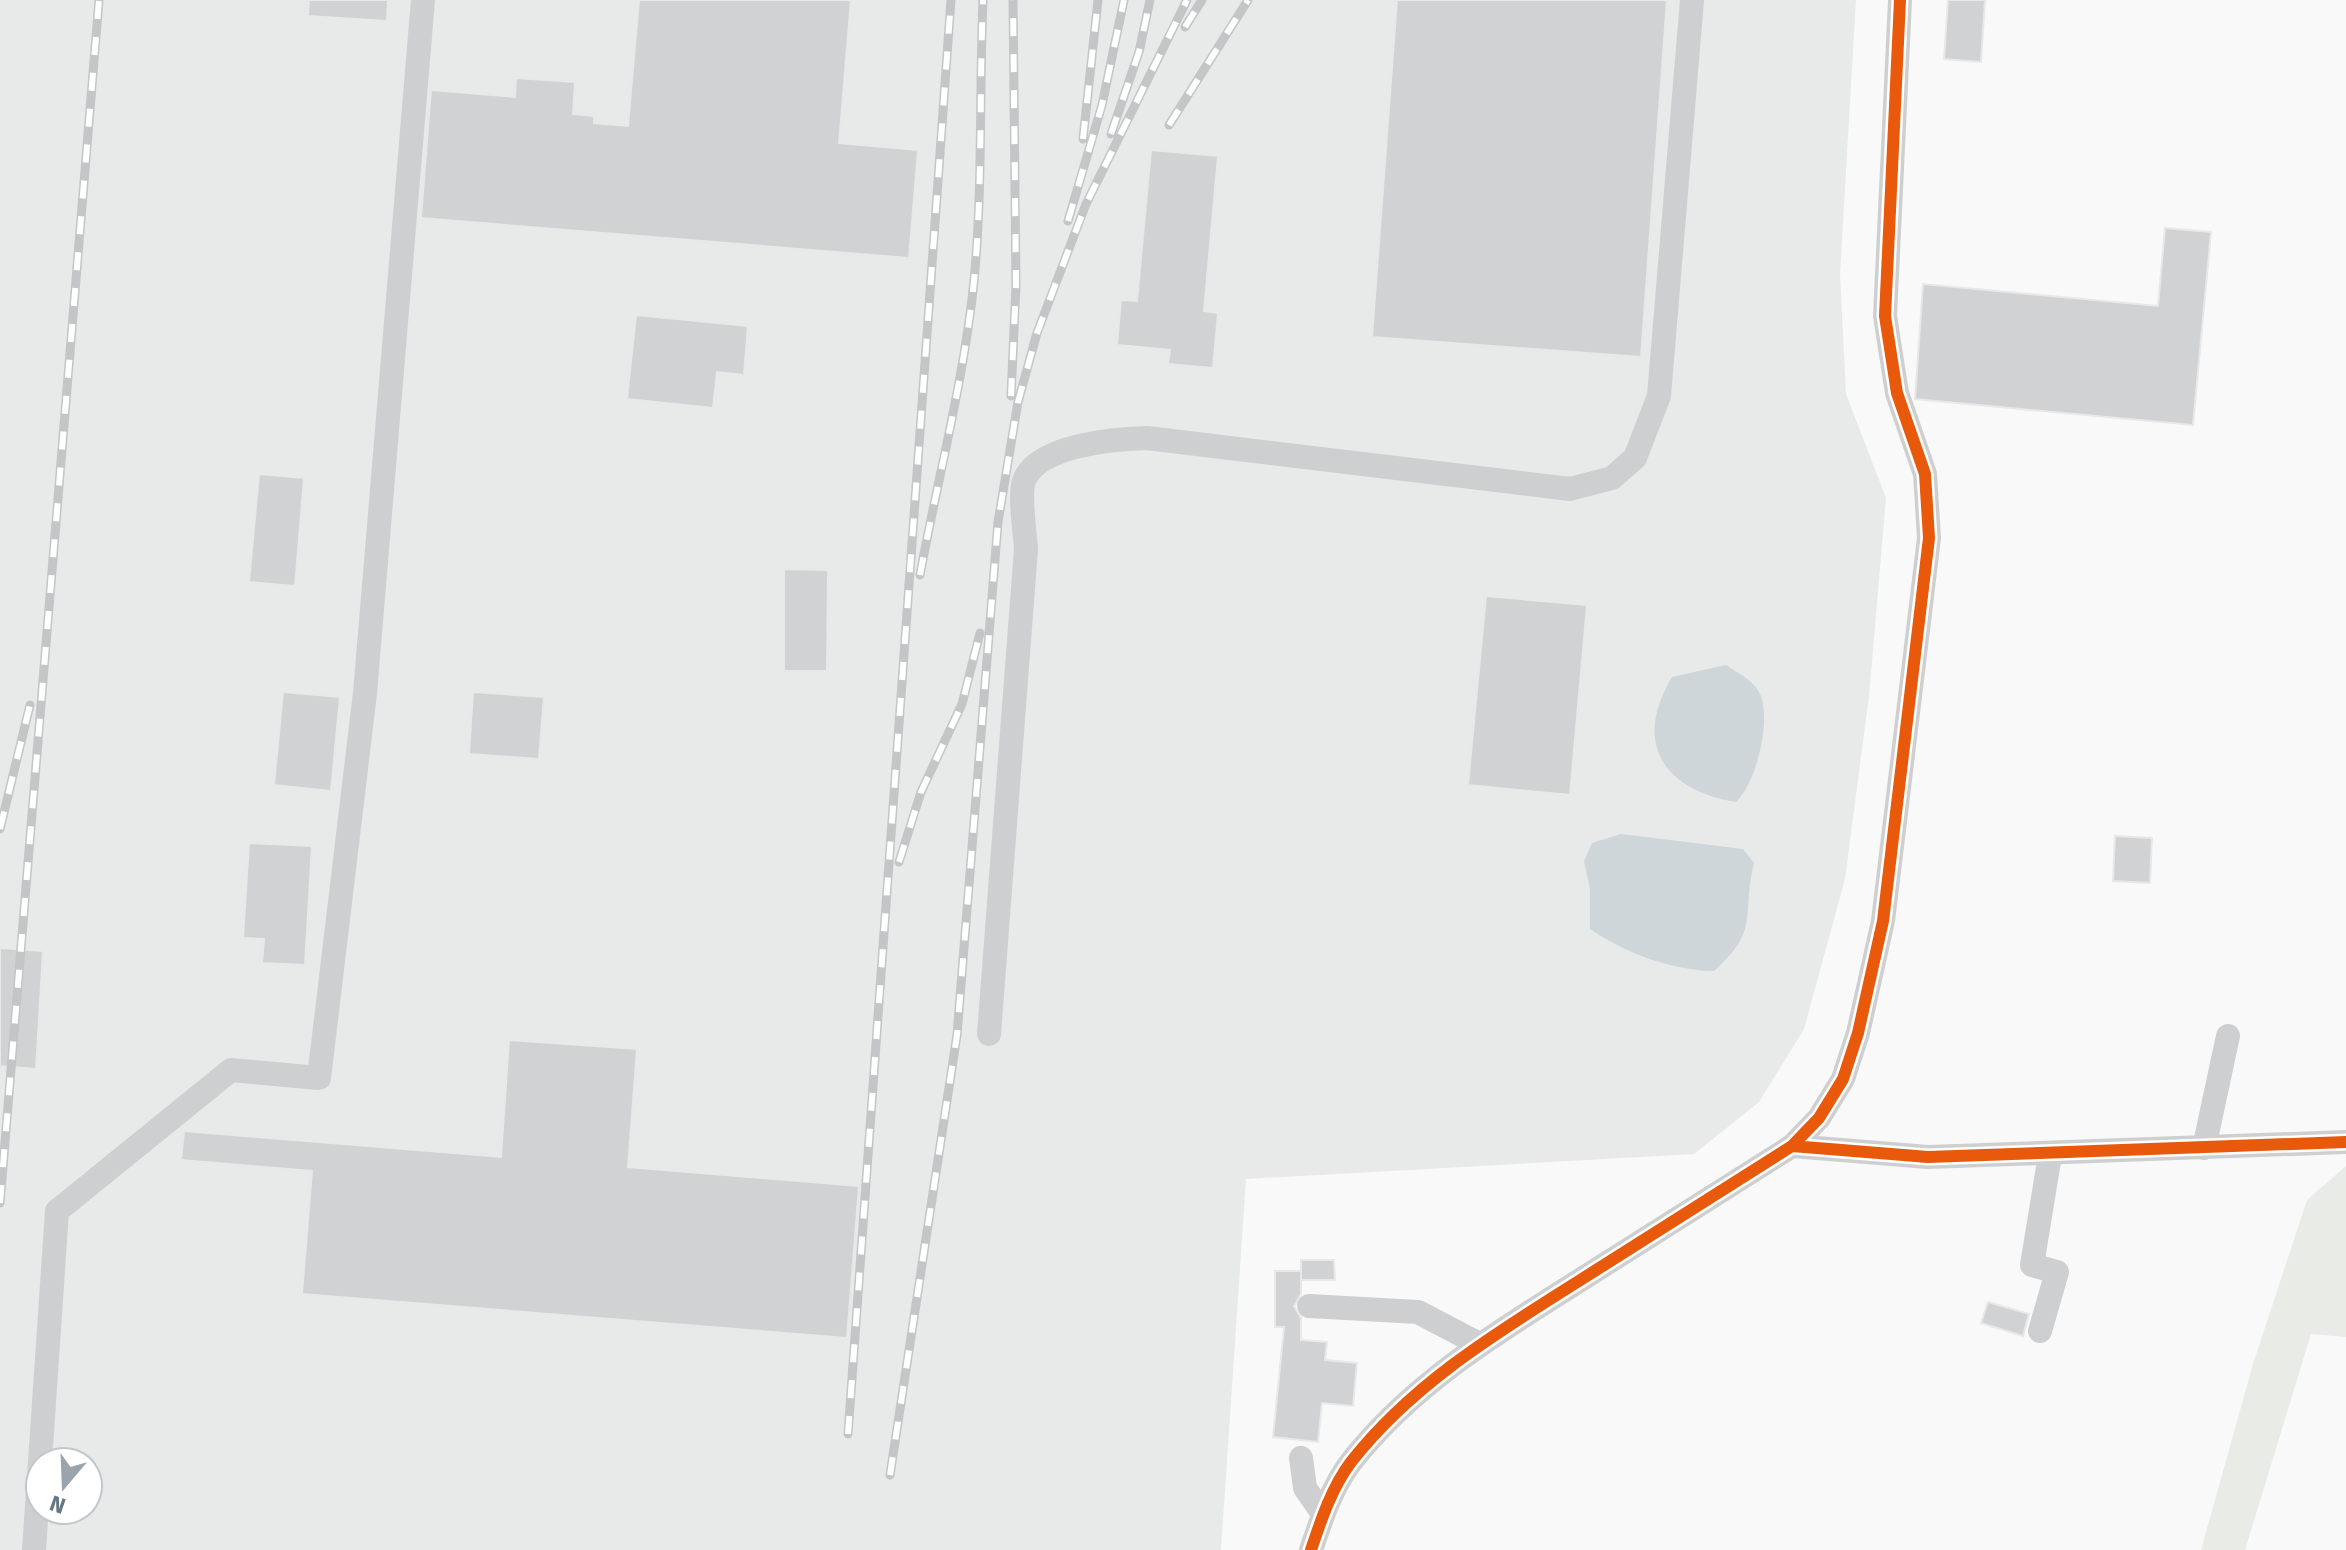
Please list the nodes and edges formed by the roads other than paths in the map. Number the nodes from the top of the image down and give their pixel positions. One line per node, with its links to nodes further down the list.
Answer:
1 (423, 0): 15 (street)
2 (1692, 0): 4 (street)
3 (1900, 0): 7 (street)
4 (989, 1034)
5 (2228, 1036): 8 (street)
6 (2346, 1142): 8 (street)
7 (1792, 1146): 9 (street); 12 (street)
8 (2204, 1148): 9 (street)
9 (2050, 1155): 11 (street)
10 (1309, 1306): 12 (street)
11 (2040, 1331)
12 (1479, 1344): 14 (street)
13 (1301, 1458): 14 (street)
14 (1323, 1514): 16 (street)
15 (34, 1550)
16 (1311, 1550)

